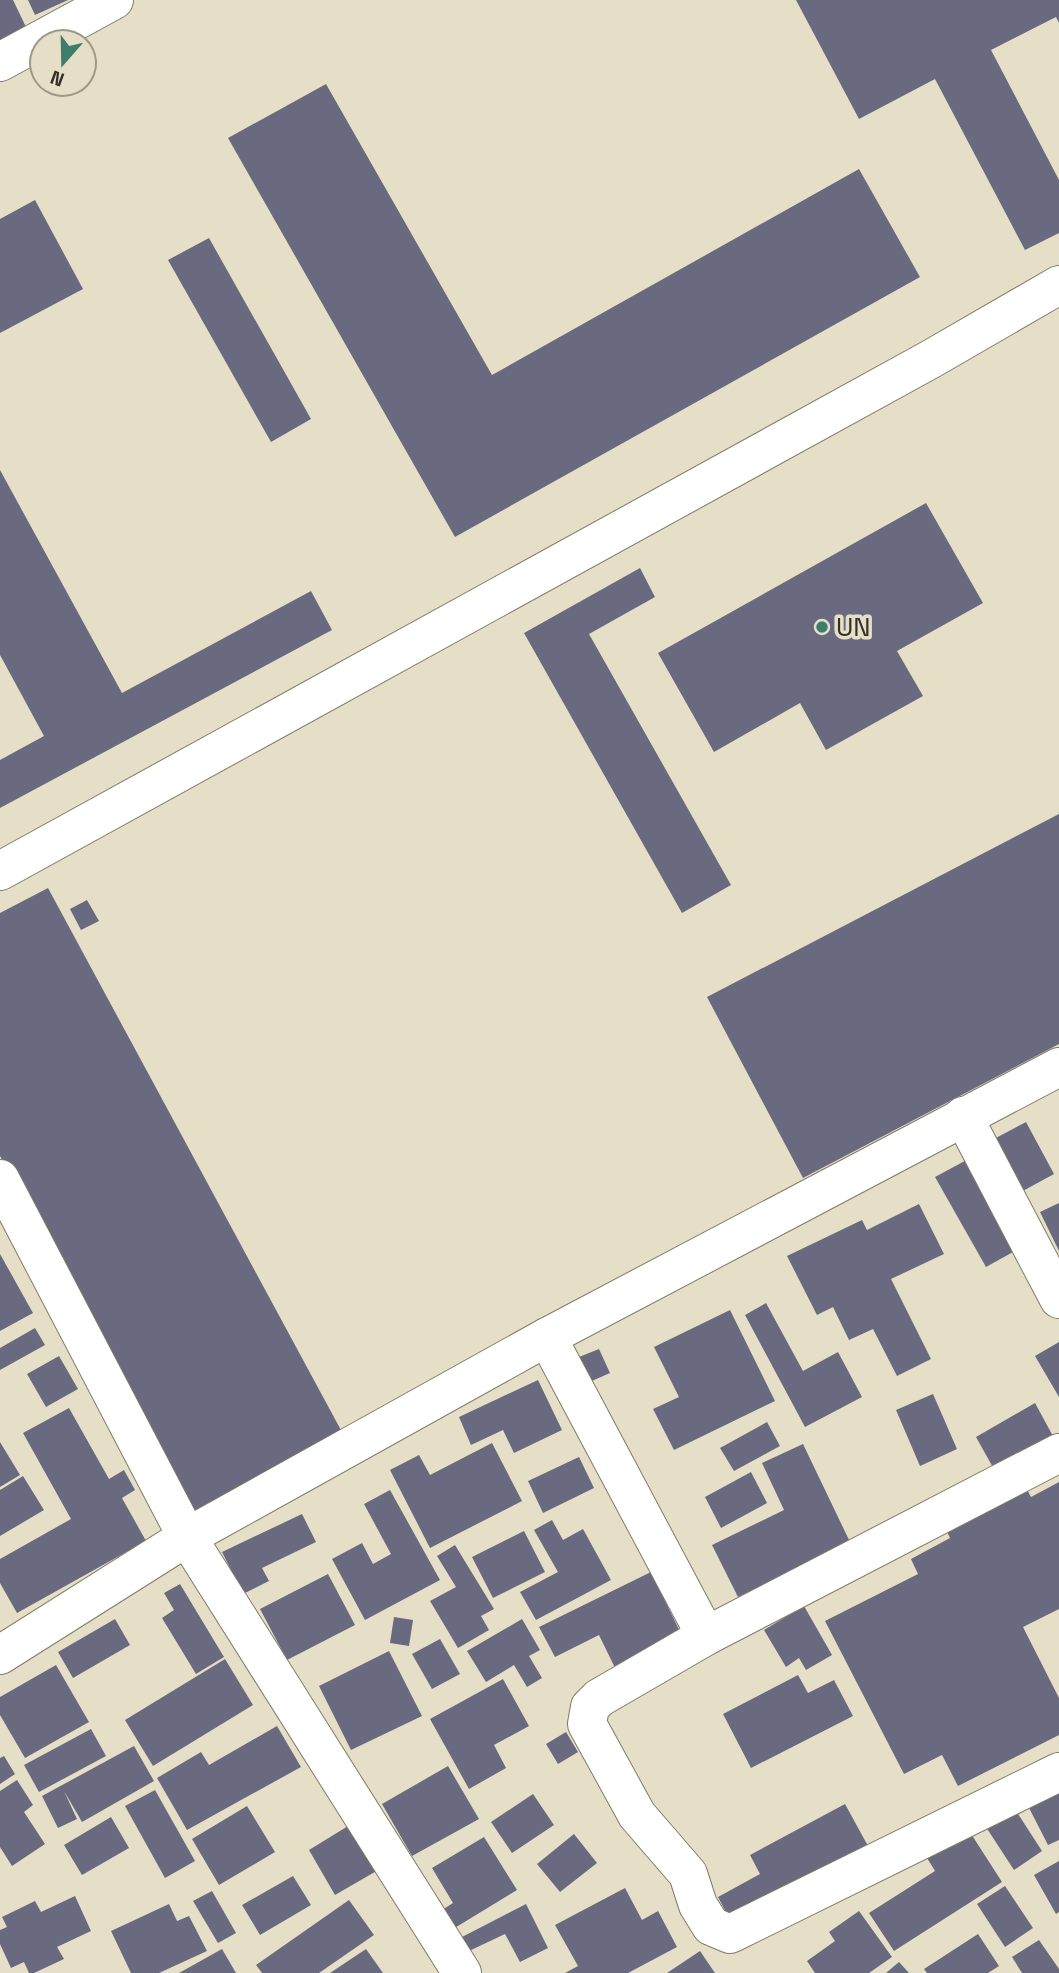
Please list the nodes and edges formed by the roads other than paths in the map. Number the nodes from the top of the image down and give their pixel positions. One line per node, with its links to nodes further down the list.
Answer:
1 (114, 0): 2 (street)
2 (0, 62)
3 (1059, 285): 4 (street)
4 (0, 871)
5 (1059, 1067): 6 (street)
6 (963, 1116): 8 (street); 9 (street)
7 (0, 1179): 11 (street)
8 (1059, 1299)
9 (547, 1337): 11 (street); 12 (street)
10 (1059, 1453): 12 (street)
11 (187, 1537): 13 (street); 15 (street)
12 (706, 1636): 14 (street)
13 (0, 1655)
14 (1059, 1772)
15 (462, 1973)

